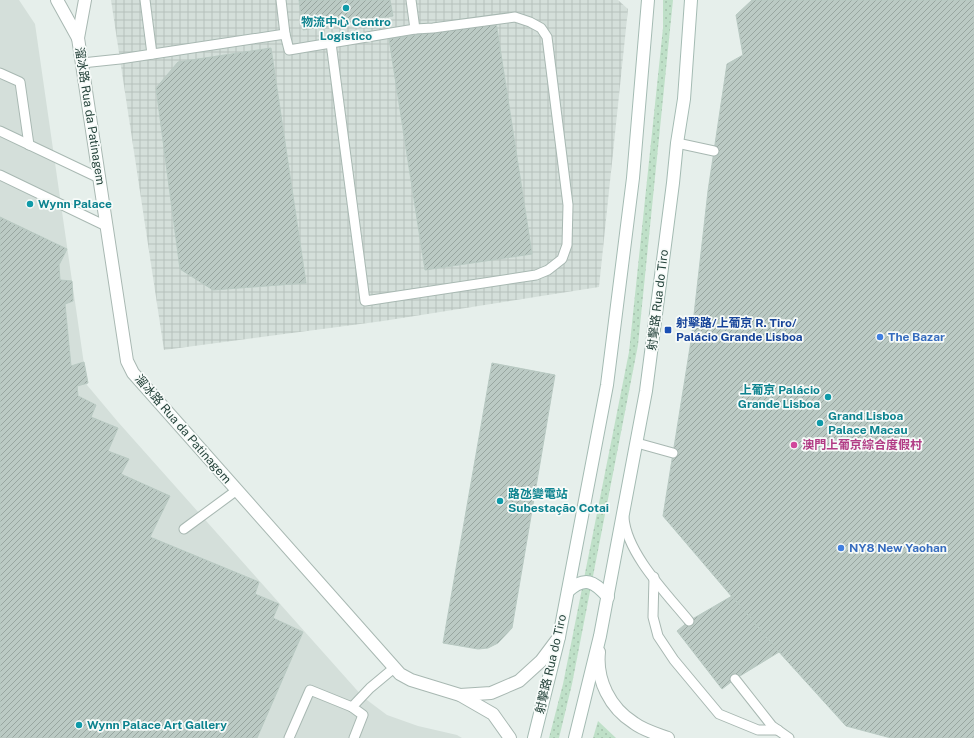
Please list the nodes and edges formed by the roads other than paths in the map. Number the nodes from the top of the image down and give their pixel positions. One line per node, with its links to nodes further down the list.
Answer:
1 (57, 0): 10 (street, 溜冰路 Rua da Patinagem)
2 (85, 0): 10 (street, 溜冰路 Rua da Patinagem)
3 (145, 0): 12 (lane)
4 (281, 0): 9 (lane)
5 (411, 0): 8 (lane)
6 (648, 0): 28 (street, 射擊路 Rua do Tiro)
7 (690, 0): 16 (street, 射擊路 Rua do Tiro)
8 (415, 29): 11 (lane); 11 (lane)
9 (285, 34): 11 (lane); 12 (lane)
10 (78, 38): 13 (street, 溜冰路 Rua da Patinagem)
11 (330, 43)
12 (152, 54): 13 (lane)
13 (82, 63): 20 (street, 溜冰路 Rua da Patinagem)
14 (0, 73): 17 (lane)
15 (0, 131): 17 (lane)
16 (677, 143): 18 (lane); 22 (street, 射擊路 Rua do Tiro)
17 (29, 145): 20 (lane)
18 (714, 151)
19 (0, 175): 21 (lane)
20 (99, 178): 21 (street, 溜冰路 Rua da Patinagem)
21 (106, 226): 24 (street, 溜冰路 Rua da Patinagem)
22 (637, 443): 23 (lane); 25 (street, 射擊路 Rua do Tiro)
23 (673, 453)
24 (237, 490): 26 (lane); 33 (street, 溜冰路 Rua da Patinagem)
25 (624, 510): 27 (lane); 29 (street, 射擊路 Rua do Tiro)
26 (184, 529)
27 (654, 577): 30 (lane); 37 (lane)
28 (568, 591): 29 (street); 32 (street, 射擊路 Rua do Tiro)
29 (608, 597): 31 (street, 射擊路 Rua do Tiro)
30 (689, 622)
31 (600, 636): 42 (street, 射擊路 Rua do Tiro); 43 (street)
32 (559, 637): 35 (street, 溜冰路 Rua da Patinagem); 41 (street, 射擊路 Rua do Tiro)
33 (394, 668): 35 (street, 溜冰路 Rua da Patinagem); 36 (lane)
34 (734, 679): 37 (lane)
35 (460, 695): 40 (street, 溜冰路 Rua da Patinagem)
36 (352, 707): 38 (lane); 39 (lane)
37 (778, 730): 44 (lane)
38 (289, 738)
39 (354, 738)
40 (510, 738)
41 (534, 738)
42 (576, 738)
43 (668, 738)
44 (789, 738)

